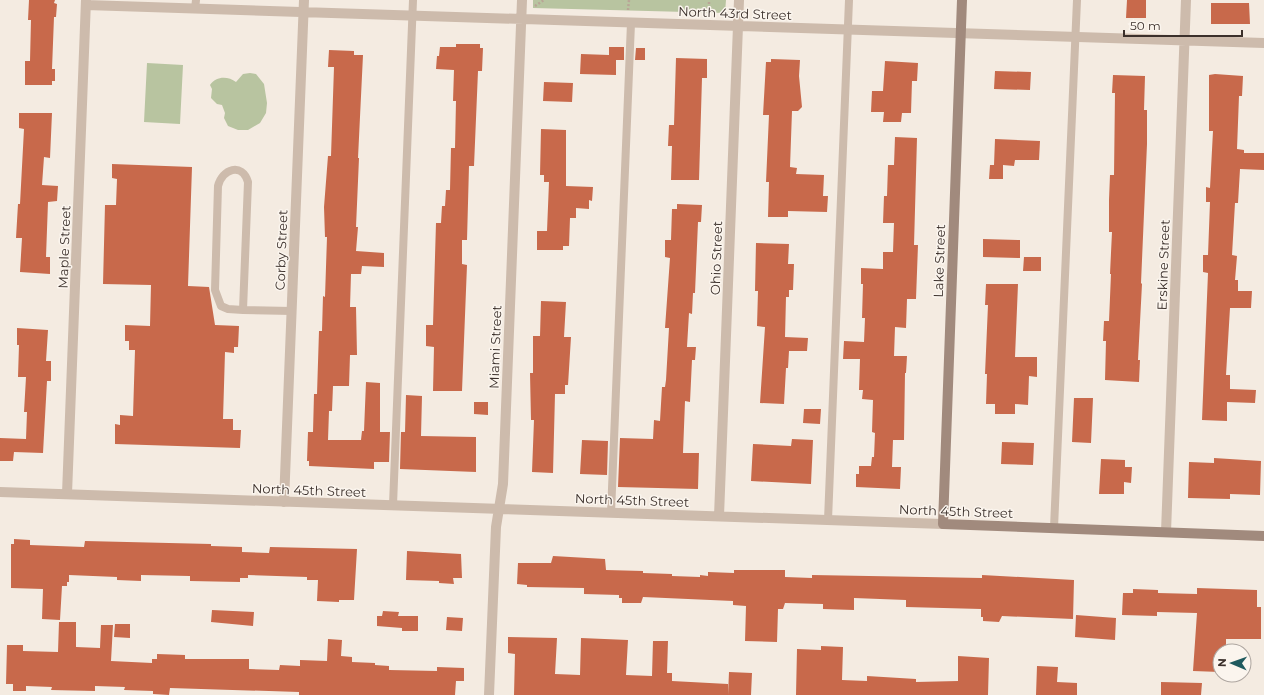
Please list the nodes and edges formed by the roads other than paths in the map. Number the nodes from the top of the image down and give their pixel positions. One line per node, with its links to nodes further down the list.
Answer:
1 (304, 0): 11 (street, Corby Street)
2 (413, 0): 12 (lane)
3 (522, 0): 13 (street, Miami Street)
4 (739, 0): 15 (street, Ohio Street)
5 (849, 0): 16 (lane)
6 (962, 0): 17 (main road, Lake Street)
7 (1077, 0): 18 (lane)
8 (1186, 0): 19 (street, Erskine Street)
9 (86, 3): 10 (street, North 43rd Street); 24 (street, Maple Street)
10 (195, 5): 11 (street, North 43rd Street)
11 (303, 13): 12 (street, North 43rd Street); 22 (street, Corby Street)
12 (412, 16): 13 (street, North 43rd Street); 26 (lane)
13 (521, 19): 14 (street, North 43rd Street); 27 (street, Miami Street)
14 (631, 23): 15 (street, North 43rd Street); 28 (lane)
15 (738, 26): 16 (street, North 43rd Street); 29 (street, Ohio Street)
16 (848, 30): 17 (street, North 43rd Street); 30 (lane)
17 (961, 34): 18 (street, North 43rd Street); 31 (main road, Lake Street)
18 (1075, 37): 19 (street, North 43rd Street); 32 (lane)
19 (1184, 40): 20 (street, North 43rd Street); 33 (street, Erskine Street)
20 (1264, 43)
21 (244, 310): 21 (lane); 22 (lane)
22 (292, 311): 25 (street, Corby Street)
23 (0, 492): 24 (street, North 45th Street)
24 (67, 494): 25 (street, North 45th Street)
25 (284, 502): 26 (street, North 45th Street)
26 (393, 505): 27 (street, North 45th Street)
27 (499, 509): 28 (street, North 45th Street); 35 (street, Miami Street)
28 (611, 513): 29 (street, North 45th Street)
29 (719, 516): 30 (street, North 45th Street)
30 (828, 520): 31 (street, North 45th Street)
31 (943, 524): 32 (main road, North 45th Street)
32 (1054, 528): 33 (main road, North 45th Street)
33 (1166, 532): 34 (main road, North 45th Street)
34 (1264, 536)
35 (489, 695)

